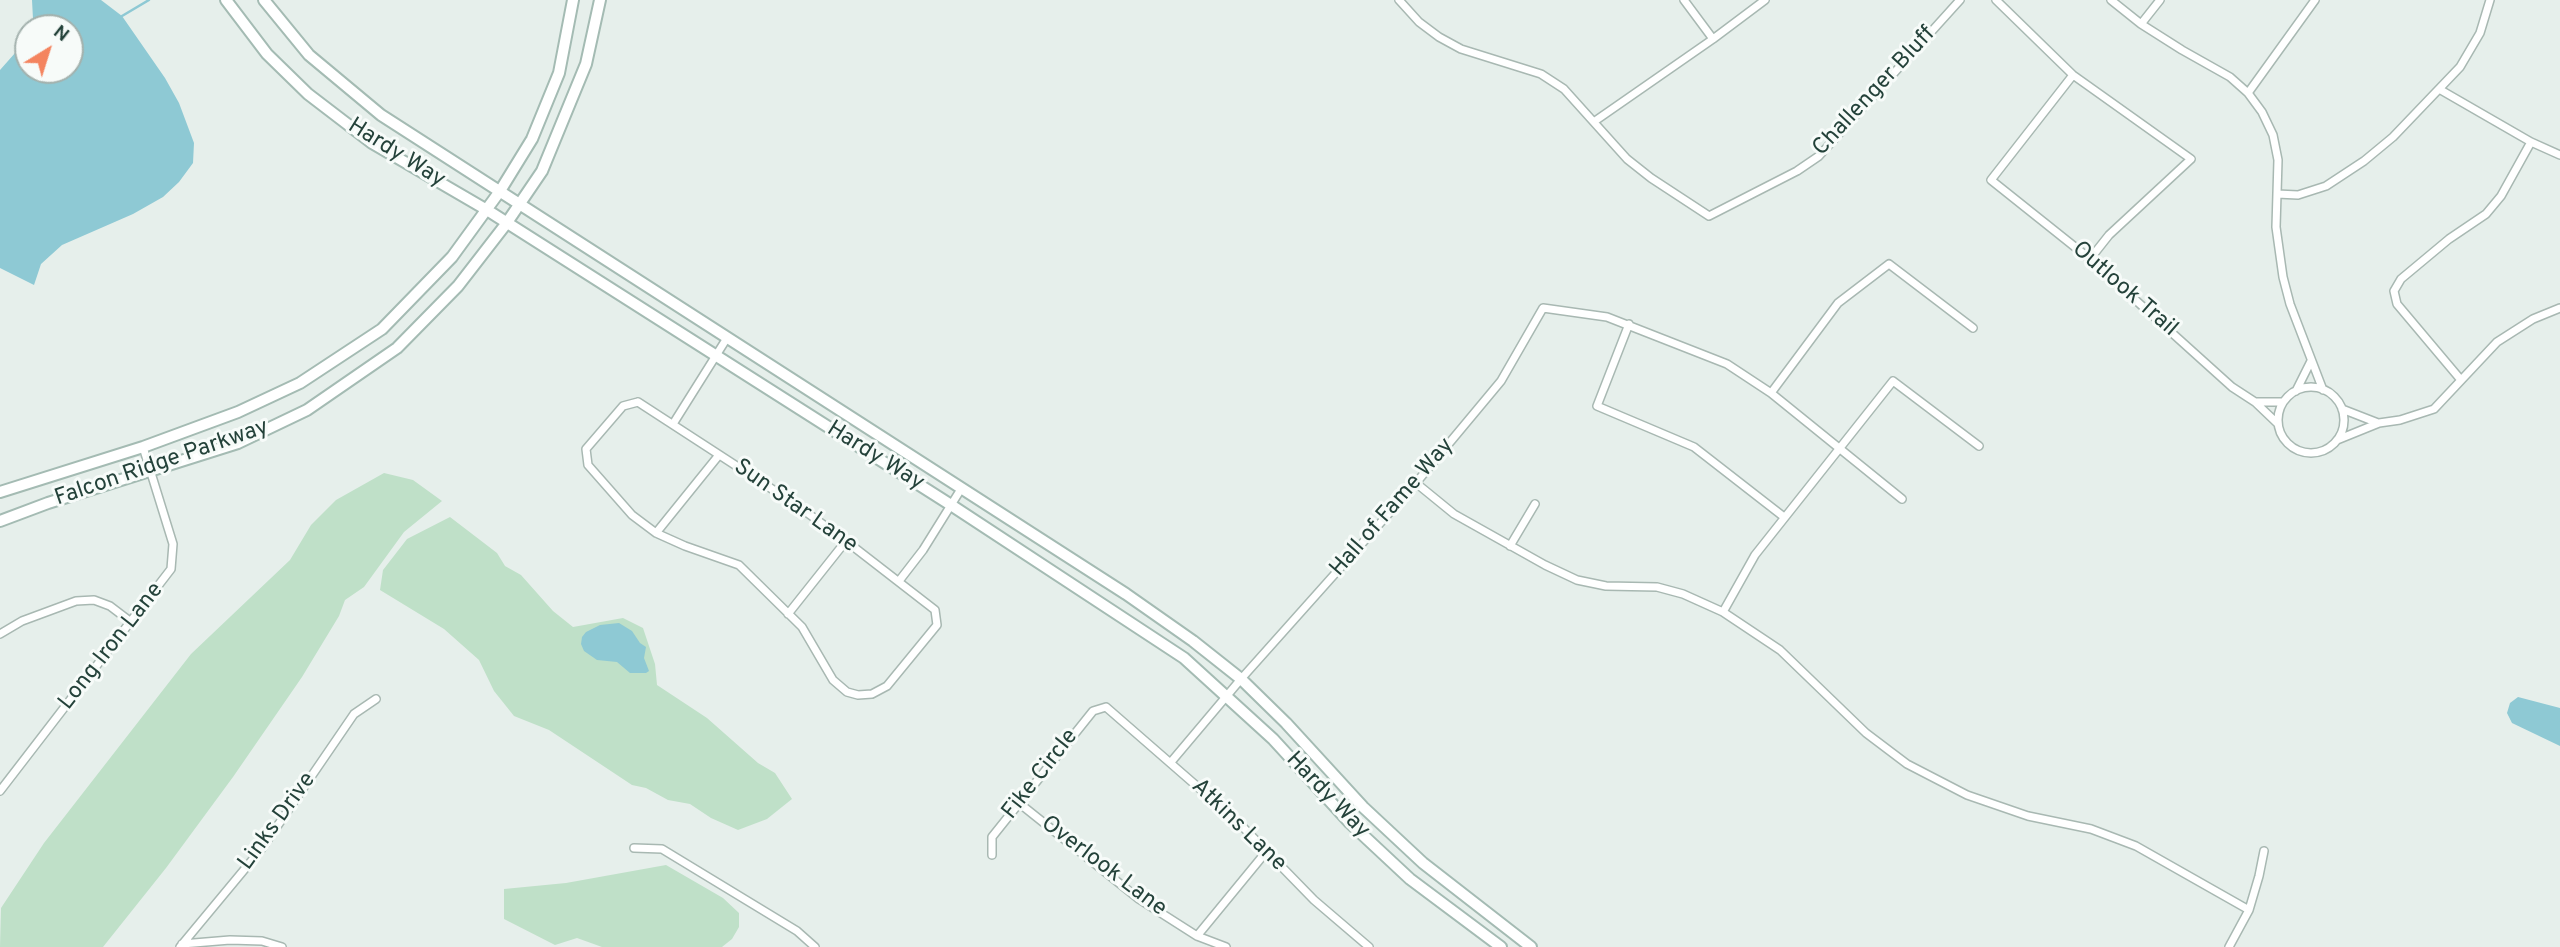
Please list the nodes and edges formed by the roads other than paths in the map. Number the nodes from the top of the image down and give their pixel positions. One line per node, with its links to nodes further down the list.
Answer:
1 (226, 0): 25 (main road, Hardy Way)
2 (264, 0): 22 (main road, Hardy Way)
3 (573, 0): 22 (main road, Falcon Ridge Parkway)
4 (600, 0): 24 (main road, Falcon Ridge Parkway)
5 (1399, 0): 19 (street)
6 (1684, 0): 15 (street)
7 (1765, 0): 15 (street)
8 (1960, 0): 19 (street, Challenger Bluff)
9 (1996, 0): 16 (street)
10 (2111, 0): 14 (street)
11 (2160, 0): 14 (street)
12 (2315, 0): 18 (street)
13 (2490, 0): 17 (street)
14 (2141, 24): 18 (street)
15 (1713, 39): 19 (street)
16 (2073, 75): 27 (street, Outlook Trail); 27 (street)
17 (2439, 89): 20 (street); 23 (street)
18 (2248, 93): 23 (street)
19 (1595, 121)
20 (2530, 142): 21 (street); 34 (street)
21 (2560, 155)
22 (500, 191): 24 (main road, Hardy Way); 25 (main road, Falcon Ridge Parkway)
23 (2277, 194): 33 (street)
24 (520, 205): 26 (main road, Falcon Ridge Parkway); 31 (main road, Hardy Way)
25 (487, 210): 26 (main road, Hardy Way); 46 (main road, Falcon Ridge Parkway)
26 (506, 223): 32 (main road, Hardy Way); 49 (main road, Falcon Ridge Parkway)
27 (2090, 259): 38 (street, Outlook Trail)
28 (2560, 308): 34 (street)
29 (1629, 324): 37 (street); 50 (street, Hall of Fame Way); 56 (street)
30 (1973, 328): 37 (street)
31 (727, 338): 32 (street); 51 (main road, Hardy Way)
32 (716, 356): 42 (street); 55 (main road, Hardy Way)
33 (2311, 361): 35 (street); 36 (street)
34 (2461, 380): 41 (street)
35 (2323, 390): 36 (street); 40 (street)
36 (2296, 391): 39 (street)
37 (1771, 393): 47 (street)
38 (2255, 402): 39 (street); 43 (street, Outlook Trail)
39 (2283, 402): 43 (street)
40 (2342, 409): 41 (street); 44 (street)
41 (2379, 423): 44 (street)
42 (673, 424): 48 (street, Sun Star Lane); 58 (street, Sun Star Lane)
43 (2278, 424): 44 (street)
44 (2337, 440)
45 (1979, 446): 47 (street)
46 (143, 447): 49 (street, Long Iron Lane); 52 (main road, Falcon Ridge Parkway)
47 (1840, 448): 53 (street); 56 (street)
48 (719, 455): 58 (street); 59 (street, Sun Star Lane)
49 (150, 472): 57 (main road, Falcon Ridge Parkway); 64 (street, Long Iron Lane)
50 (1416, 483): 60 (street); 66 (street, Hall of Fame Way)
51 (961, 489): 55 (street); 66 (main road, Hardy Way)
52 (0, 492)
53 (1902, 499)
54 (1535, 504): 60 (street)
55 (951, 505): 61 (street); 67 (main road, Hardy Way)
56 (1784, 517): 62 (street)
57 (0, 521)
58 (656, 533): 63 (street)
59 (846, 541): 61 (street, Sun Star Lane); 63 (street)
60 (1510, 546): 62 (street)
61 (899, 581): 63 (street, Sun Star Lane)
62 (1723, 612): 77 (street)
63 (788, 614)
64 (131, 622): 65 (street); 71 (street, Long Iron Lane)
65 (0, 634)
66 (1241, 679): 67 (street, Hall of Fame Way); 78 (main road, Hardy Way)
67 (1227, 696): 70 (street, Hall of Fame Way); 81 (main road, Hardy Way)
68 (376, 699): 80 (street, Links Drive)
69 (1106, 707): 70 (street, Atkins Lane); 72 (street, Fike Circle)
70 (1171, 762): 75 (street, Atkins Lane)
71 (0, 791)
72 (1019, 803): 76 (street, Fike Circle); 79 (street, Overlook Lane)
73 (634, 848): 83 (street)
74 (2264, 851): 77 (street)
75 (1266, 852): 79 (street); 85 (street, Atkins Lane)
76 (992, 855)
77 (2249, 909): 87 (street)
78 (1508, 931): 81 (street); 86 (main road, Hardy Way)
79 (1197, 936): 84 (street, Overlook Lane)
80 (181, 946): 82 (street)
81 (1499, 946)
82 (282, 947)
83 (814, 947)
84 (1226, 947)
85 (1369, 947)
86 (1531, 947)
87 (2229, 947)

